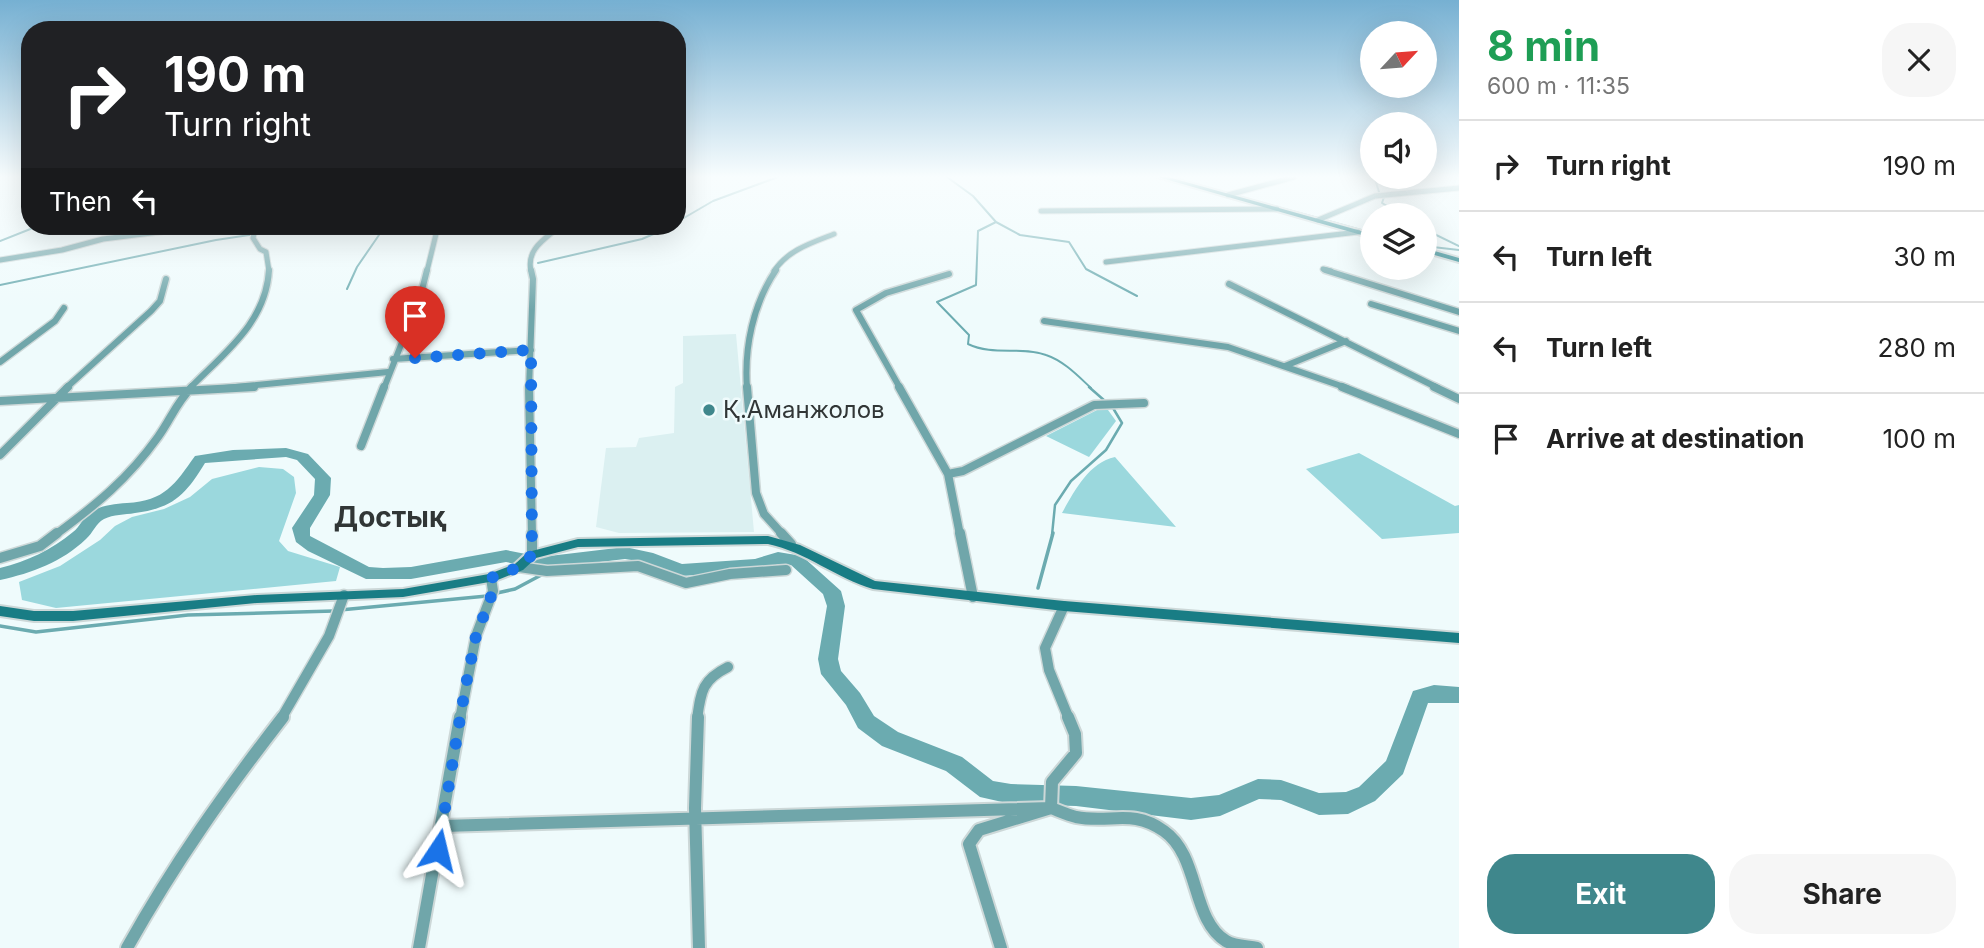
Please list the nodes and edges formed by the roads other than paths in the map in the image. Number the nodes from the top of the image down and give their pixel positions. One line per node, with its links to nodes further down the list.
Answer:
1 (1322, 221): 2 (main road)
2 (1358, 232): 11 (street)
3 (834, 233): 36 (street)
4 (130, 235): 9 (street)
5 (254, 235): 27 (street)
6 (436, 235): 23 (street)
7 (550, 235): 22 (street)
8 (1437, 254): 10 (main road)
9 (0, 260)
10 (1459, 260)
11 (1106, 262)
12 (1323, 269): 18 (street)
13 (949, 274): 35 (street)
14 (166, 279): 28 (street)
15 (1229, 285): 21 (street)
16 (1371, 304): 20 (street)
17 (64, 308): 24 (street)
18 (1459, 312)
19 (1044, 321): 25 (street)
20 (1459, 331)
21 (1346, 341): 25 (street); 29 (street)
22 (531, 350): 23 (street); 37 (street)
23 (393, 359): 26 (street)
24 (0, 362)
25 (1285, 366): 32 (street)
26 (388, 372): 27 (street); 33 (street)
27 (188, 390): 28 (street); 38 (street)
28 (55, 399): 30 (street); 34 (street)
29 (1459, 399)
30 (0, 401)
31 (1144, 403): 35 (street)
32 (1459, 434)
33 (361, 446)
34 (0, 455)
35 (948, 474): 43 (street)
36 (791, 544): 37 (main road); 43 (main road)
37 (532, 555): 39 (main road)
38 (0, 558)
39 (519, 567): 40 (street); 41 (main road)
40 (786, 570)
41 (491, 578): 42 (main road); 50 (street)
42 (344, 595): 45 (main road); 51 (street)
43 (974, 597): 44 (main road)
44 (1064, 606): 46 (main road); 48 (street)
45 (0, 611)
46 (1459, 638)
47 (728, 667): 49 (street)
48 (1051, 807): 49 (street); 54 (street); 55 (street)
49 (696, 818): 50 (street); 53 (street)
50 (443, 826): 52 (street)
51 (127, 948)
52 (419, 948)
53 (699, 948)
54 (1001, 948)
55 (1257, 948)

